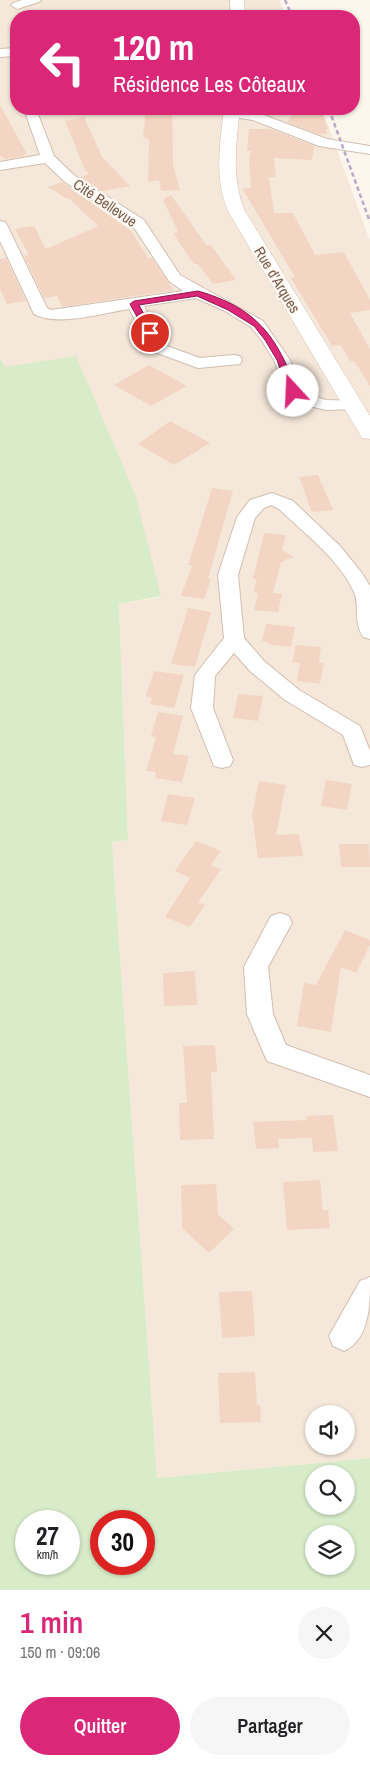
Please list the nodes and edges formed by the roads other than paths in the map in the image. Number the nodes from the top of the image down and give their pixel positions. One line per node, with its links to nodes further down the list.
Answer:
1 (35, 0): 2 (street)
2 (17, 5)
3 (32, 115): 7 (street, Cité Bellevue)
4 (232, 115): 13 (main road, Rue d'Arques)
5 (251, 115): 6 (street)
6 (370, 150)
7 (48, 158): 8 (street); 10 (street, Cité Bellevue)
8 (0, 166)
9 (0, 225): 11 (street)
10 (198, 293): 11 (street); 13 (street, Cité Bellevue)
11 (134, 304): 12 (street)
12 (234, 360)
13 (353, 405): 14 (main road, Rue d'Arques)
14 (370, 433)
15 (370, 632): 16 (street)
16 (234, 639): 17 (street); 18 (street)
17 (222, 760)
18 (362, 760)
19 (280, 923): 20 (street)
20 (370, 1086)
21 (370, 1291): 22 (street)
22 (344, 1336)

